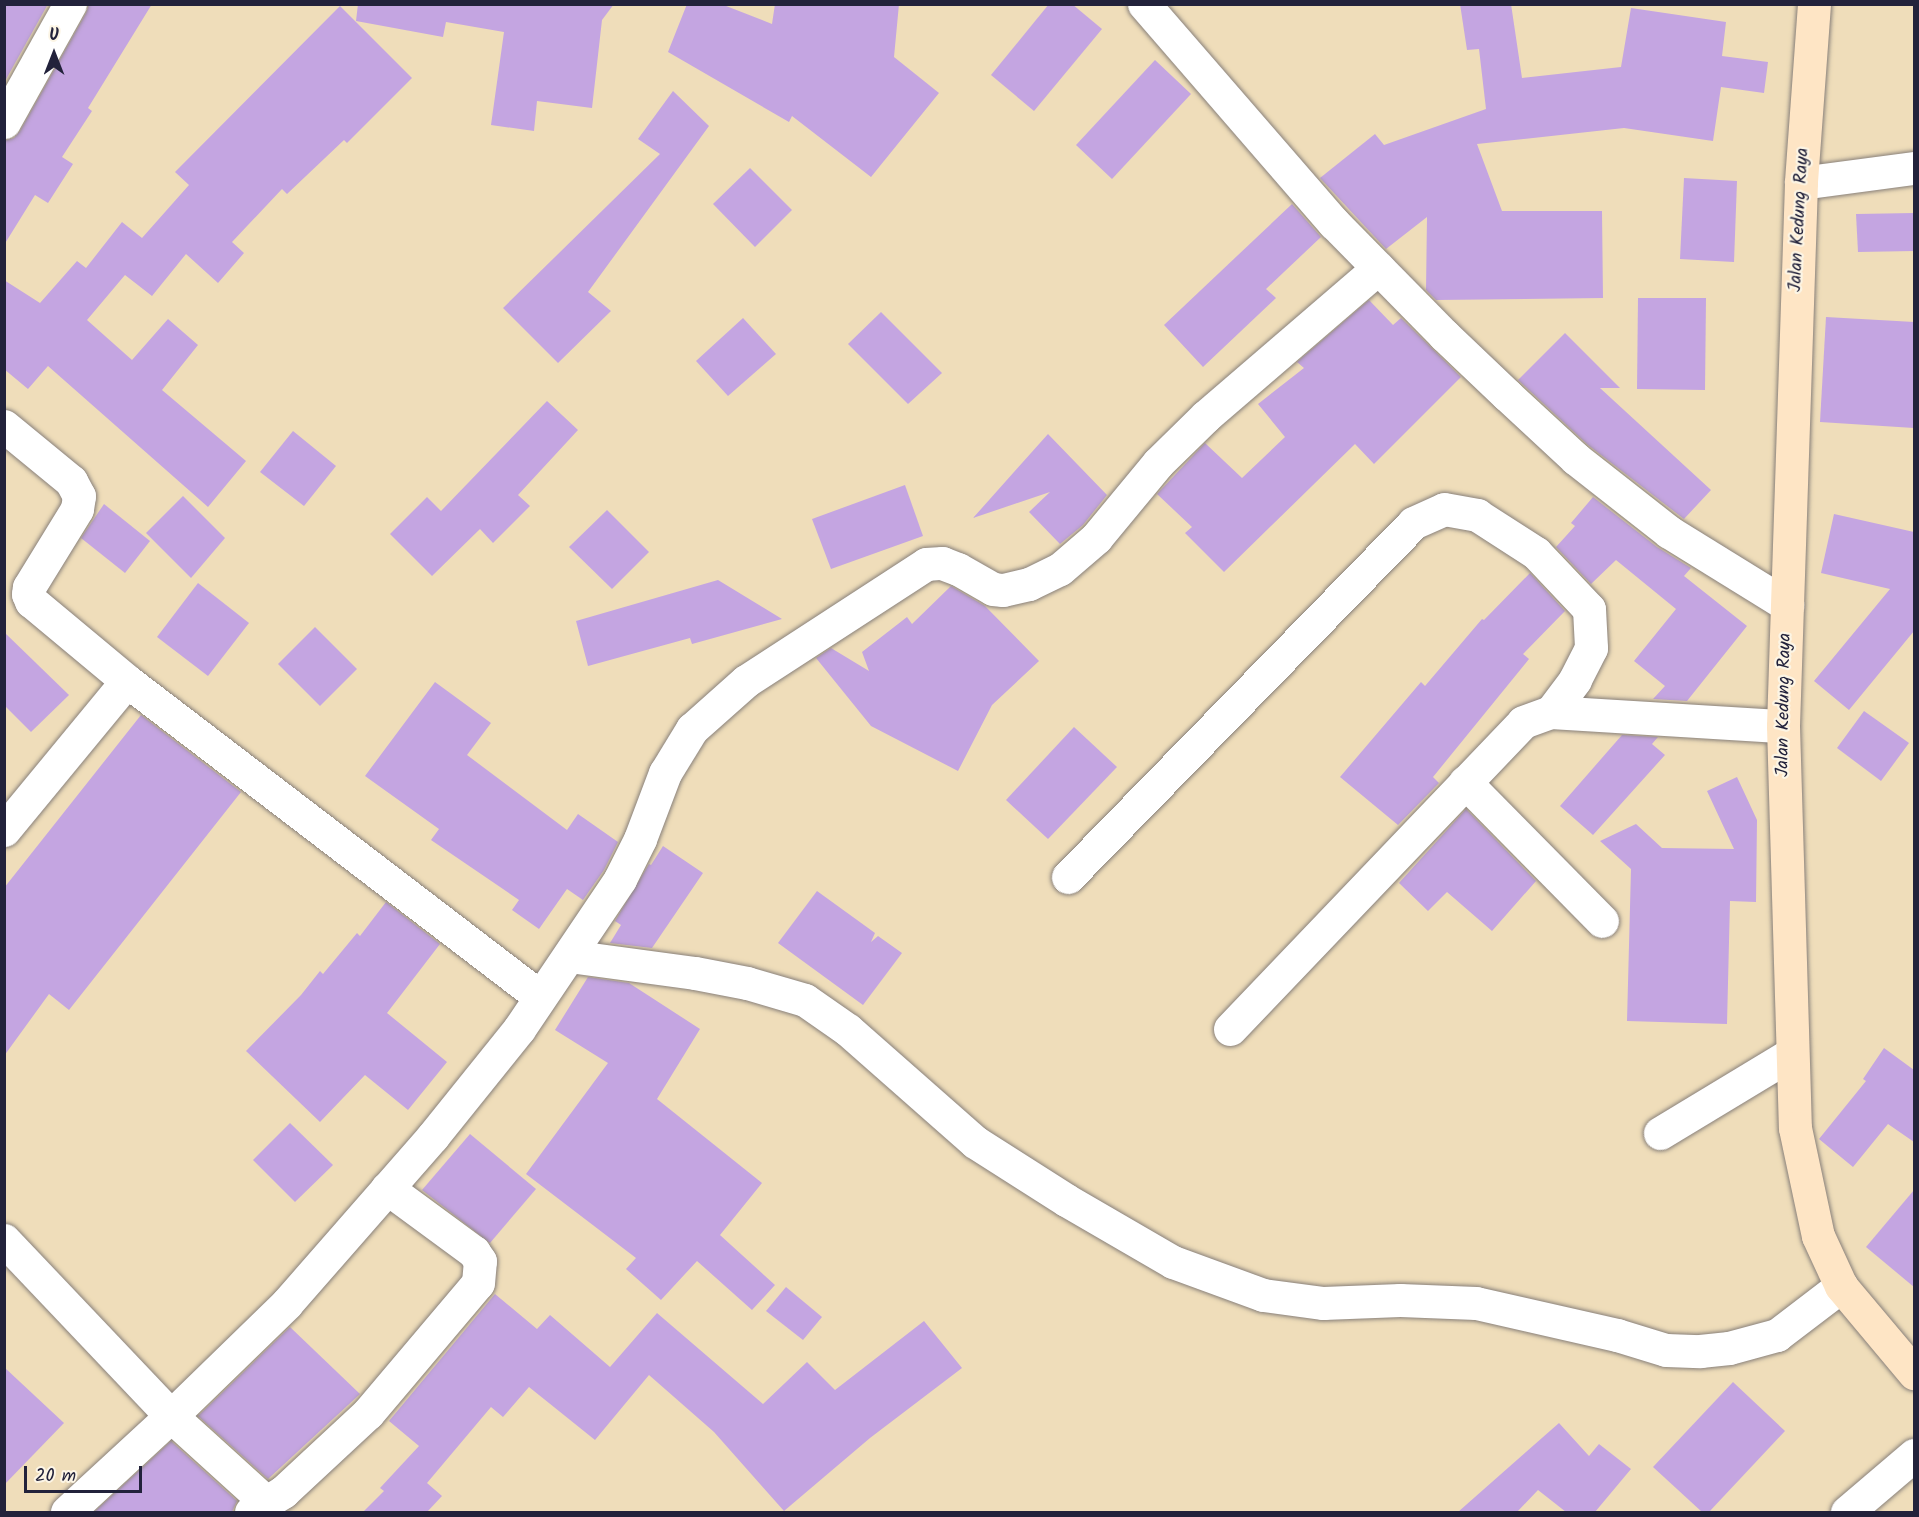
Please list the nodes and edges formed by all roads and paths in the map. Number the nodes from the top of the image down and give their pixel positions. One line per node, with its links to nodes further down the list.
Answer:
1 (70, 4): 4 (street)
2 (1144, 4): 7 (street)
3 (1814, 4): 6 (street, Jalan Kedung Raya)
4 (4, 122)
5 (1914, 168): 6 (street)
6 (1800, 183): 9 (street, Jalan Kedung Raya)
7 (1378, 268): 9 (street); 17 (street)
8 (4, 426): 10 (street)
9 (1787, 605): 12 (street, Jalan Kedung Raya)
10 (127, 681): 14 (street); 18 (street)
11 (1551, 712): 12 (street); 13 (street); 15 (street)
12 (1783, 726): 20 (street, Jalan Kedung Raya)
13 (1465, 782): 16 (street); 19 (street)
14 (4, 830)
15 (1068, 877)
16 (1602, 921)
17 (569, 956): 18 (street); 24 (street)
18 (539, 996): 22 (street)
19 (1230, 1029)
20 (1791, 1054): 21 (street); 24 (street, Jalan Kedung Raya)
21 (1660, 1132)
22 (387, 1188): 26 (street); 28 (street)
23 (4, 1240): 26 (street)
24 (1841, 1287): 25 (street, Jalan Kedung Raya)
25 (1914, 1373)
26 (171, 1416): 28 (street); 29 (street)
27 (1914, 1455): 30 (street)
28 (259, 1507)
29 (67, 1512)
30 (1847, 1512)

